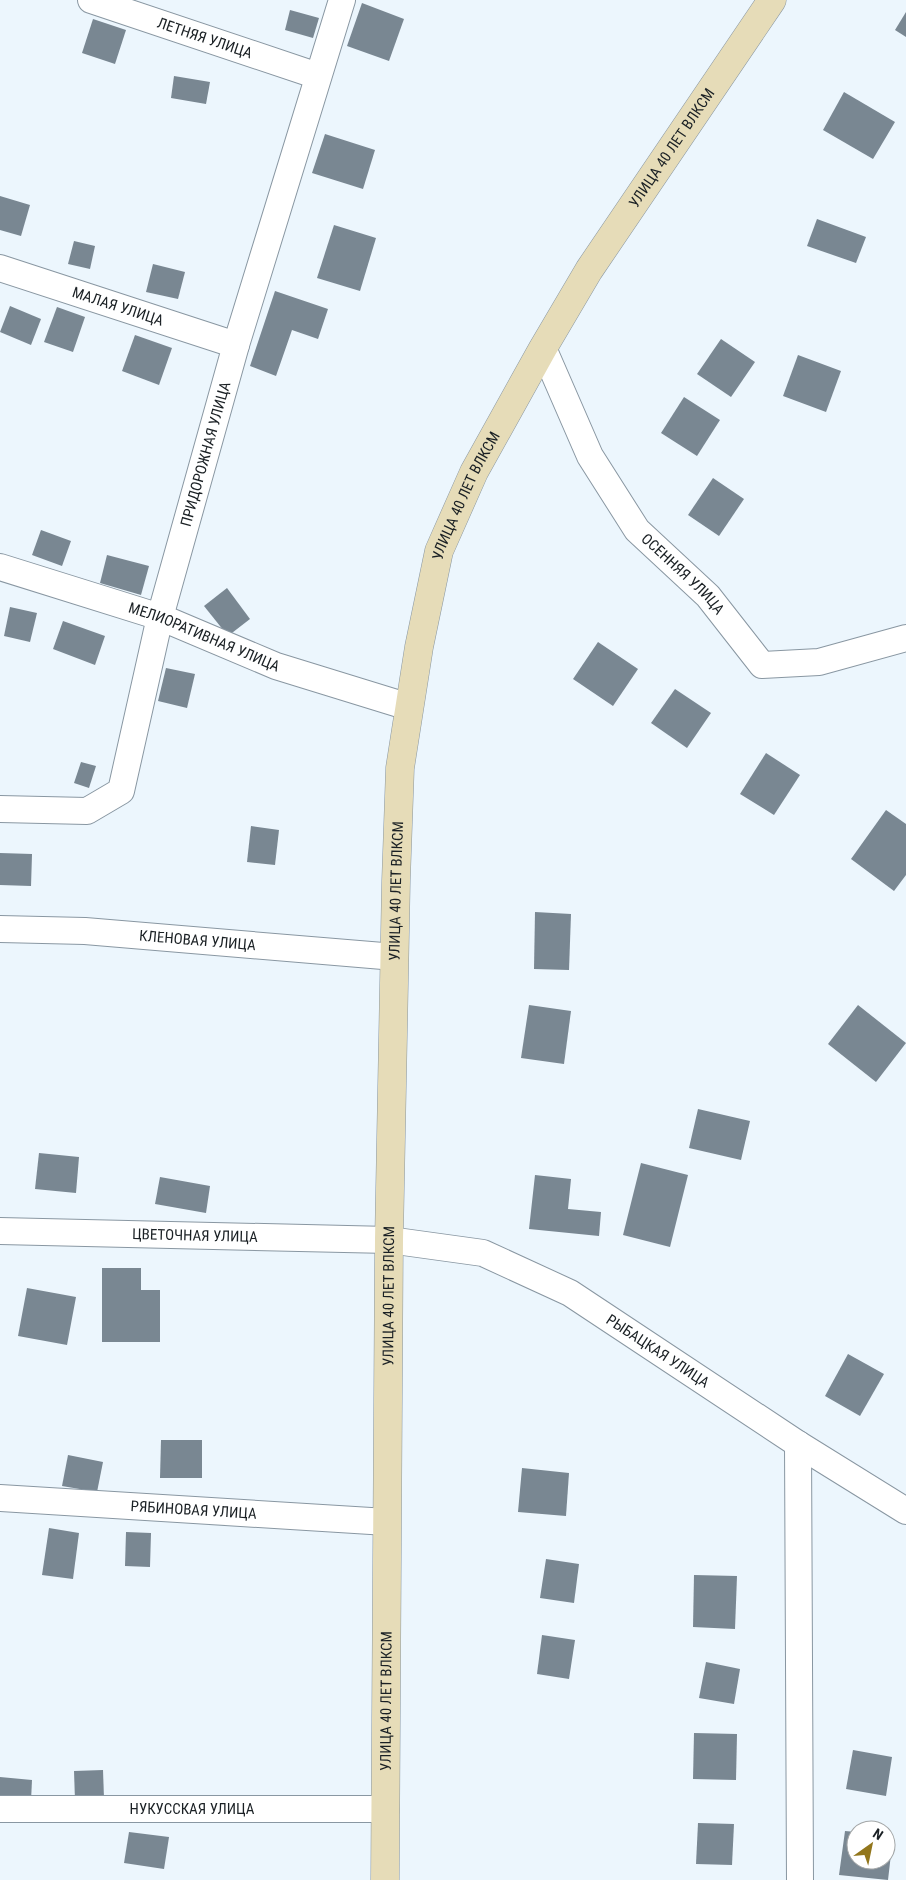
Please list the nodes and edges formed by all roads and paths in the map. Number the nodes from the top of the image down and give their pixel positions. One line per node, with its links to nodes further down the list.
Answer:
1 (90, 0): 4 (street, ЛЕТНЯЯ УЛИЦА)
2 (342, 0): 4 (street, ПРИДОРОЖНАЯ УЛИЦА)
3 (772, 0): 7 (street, УЛИЦА 40 ЛЕТ ВЛКСМ)
4 (318, 76): 6 (street, ПРИДОРОЖНАЯ УЛИЦА)
5 (0, 268): 6 (street, МАЛАЯ УЛИЦА)
6 (236, 345): 9 (street, ПРИДОРОЖНАЯ УЛИЦА)
7 (542, 348): 10 (street, ОСЕННЯЯ УЛИЦА); 11 (street, УЛИЦА 40 ЛЕТ ВЛКСМ)
8 (0, 567): 9 (street, МЕЛИОРАТИВНАЯ УЛИЦА)
9 (160, 617): 11 (street, МЕЛИОРАТИВНАЯ УЛИЦА); 12 (street, ПРИДОРОЖНАЯ УЛИЦА)
10 (906, 638)
11 (409, 707): 14 (street, УЛИЦА 40 ЛЕТ ВЛКСМ)
12 (0, 809)
13 (0, 929): 14 (street, КЛЕНОВАЯ УЛИЦА)
14 (395, 957): 16 (street, УЛИЦА 40 ЛЕТ ВЛКСМ)
15 (0, 1231): 16 (street, ЦВЕТОЧНАЯ УЛИЦА)
16 (390, 1240): 17 (street, РЫБАЦКАЯ УЛИЦА); 20 (street, УЛИЦА 40 ЛЕТ ВЛКСМ)
17 (798, 1444): 19 (street, РЫБАЦКАЯ УЛИЦА); 24 (street)
18 (0, 1498): 20 (street, РЯБИНОВАЯ УЛИЦА)
19 (906, 1511)
20 (387, 1522): 22 (street, УЛИЦА 40 ЛЕТ ВЛКСМ)
21 (0, 1809): 22 (street, НУКУССКАЯ УЛИЦА)
22 (386, 1809): 23 (street, УЛИЦА 40 ЛЕТ ВЛКСМ)
23 (385, 1880)
24 (800, 1880)

